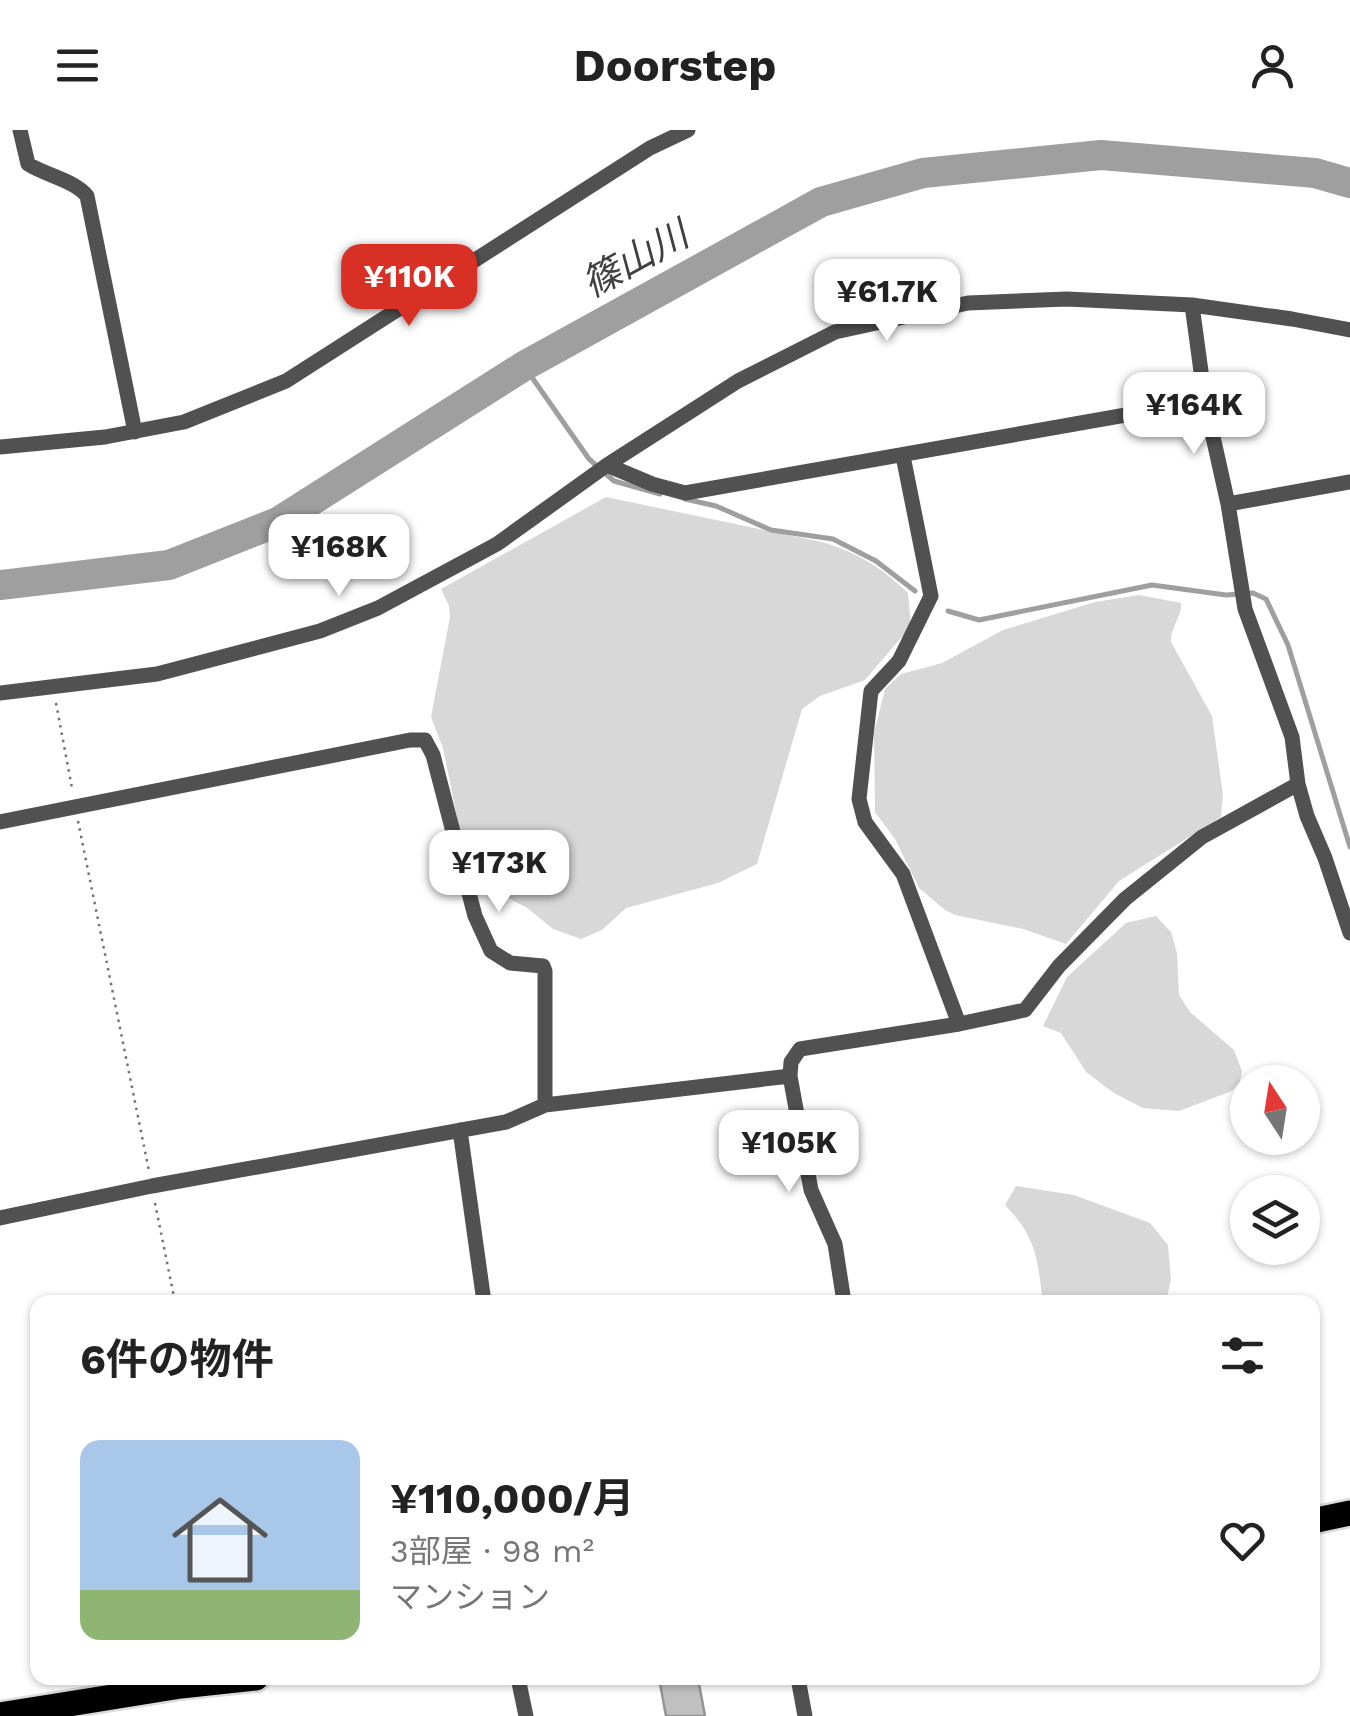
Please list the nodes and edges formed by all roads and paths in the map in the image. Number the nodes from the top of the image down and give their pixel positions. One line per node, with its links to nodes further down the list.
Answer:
1 (20, 130): 8 (street)
2 (647, 130): 4 (street)
3 (688, 130): 4 (street)
4 (650, 148): 8 (street)
5 (1192, 305): 6 (street); 7 (street); 11 (street)
6 (1350, 330)
7 (1205, 401): 10 (street); 13 (street)
8 (135, 432): 9 (street)
9 (0, 447)
10 (903, 456): 11 (street); 20 (street)
11 (607, 465): 14 (street)
12 (1350, 482): 13 (street)
13 (1228, 504): 16 (street)
14 (53, 687): 15 (street); 17 (path)
15 (0, 692)
16 (1298, 784): 19 (street); 20 (street)
17 (76, 807): 18 (street); 22 (street); 24 (path)
18 (0, 822)
19 (1350, 934)
20 (958, 1024): 21 (street)
21 (790, 1076): 22 (street); 28 (street)
22 (545, 1105): 23 (street)
23 (460, 1130): 24 (street); 27 (street)
24 (152, 1186): 25 (street); 26 (path)
25 (0, 1218)
26 (174, 1295)
27 (483, 1295)
28 (843, 1295)
29 (1350, 1513): 30 (main road)
30 (1320, 1519)
31 (190, 1685): 34 (main road)
32 (519, 1685): 35 (street)
33 (799, 1685): 36 (street)
34 (0, 1715)
35 (526, 1716)
36 (805, 1716)

